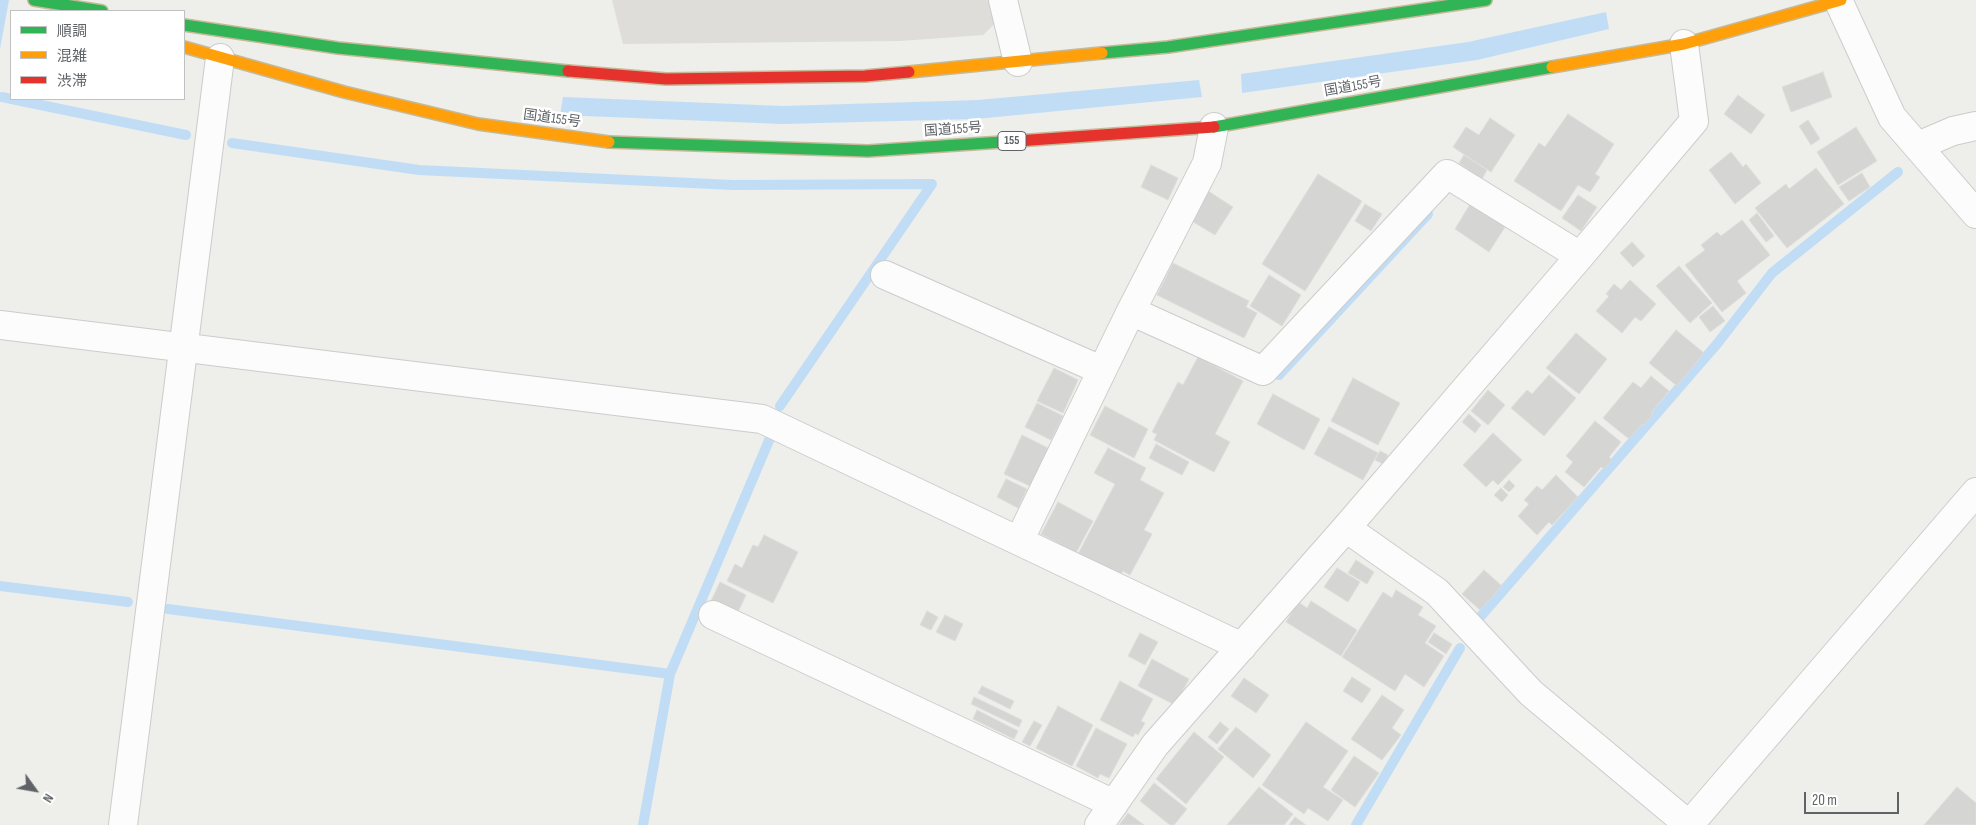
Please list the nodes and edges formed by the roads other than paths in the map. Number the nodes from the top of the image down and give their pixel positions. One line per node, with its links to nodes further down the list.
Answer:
1 (33, 0): 5 (highway); 6 (highway)
2 (1003, 0): 11 (street)
3 (1486, 0): 11 (highway)
4 (1839, 0): 8 (highway, 国道155号 / 155); 14 (street)
5 (65, 10)
6 (96, 10)
7 (185, 25): 11 (highway)
8 (1684, 44): 13 (highway, 国道155号 / 155); 16 (street)
9 (185, 47): 10 (highway, 国道155号 / 155)
10 (220, 58): 13 (highway, 国道155号 / 155); 20 (street)
11 (1018, 62)
12 (1976, 126): 14 (street)
13 (1214, 127): 18 (street)
14 (1918, 146): 15 (street)
15 (1976, 214)
16 (1580, 256): 18 (street); 23 (street)
17 (884, 276): 21 (street)
18 (1131, 310): 21 (street)
19 (0, 325): 20 (street)
20 (183, 348): 24 (street); 28 (street)
21 (1101, 370): 24 (street)
22 (1976, 492): 29 (street)
23 (1346, 528): 26 (street); 29 (street)
24 (1019, 541): 26 (street)
25 (713, 615): 27 (street)
26 (1242, 647): 27 (street)
27 (1107, 815)
28 (123, 825)
29 (1689, 825)

